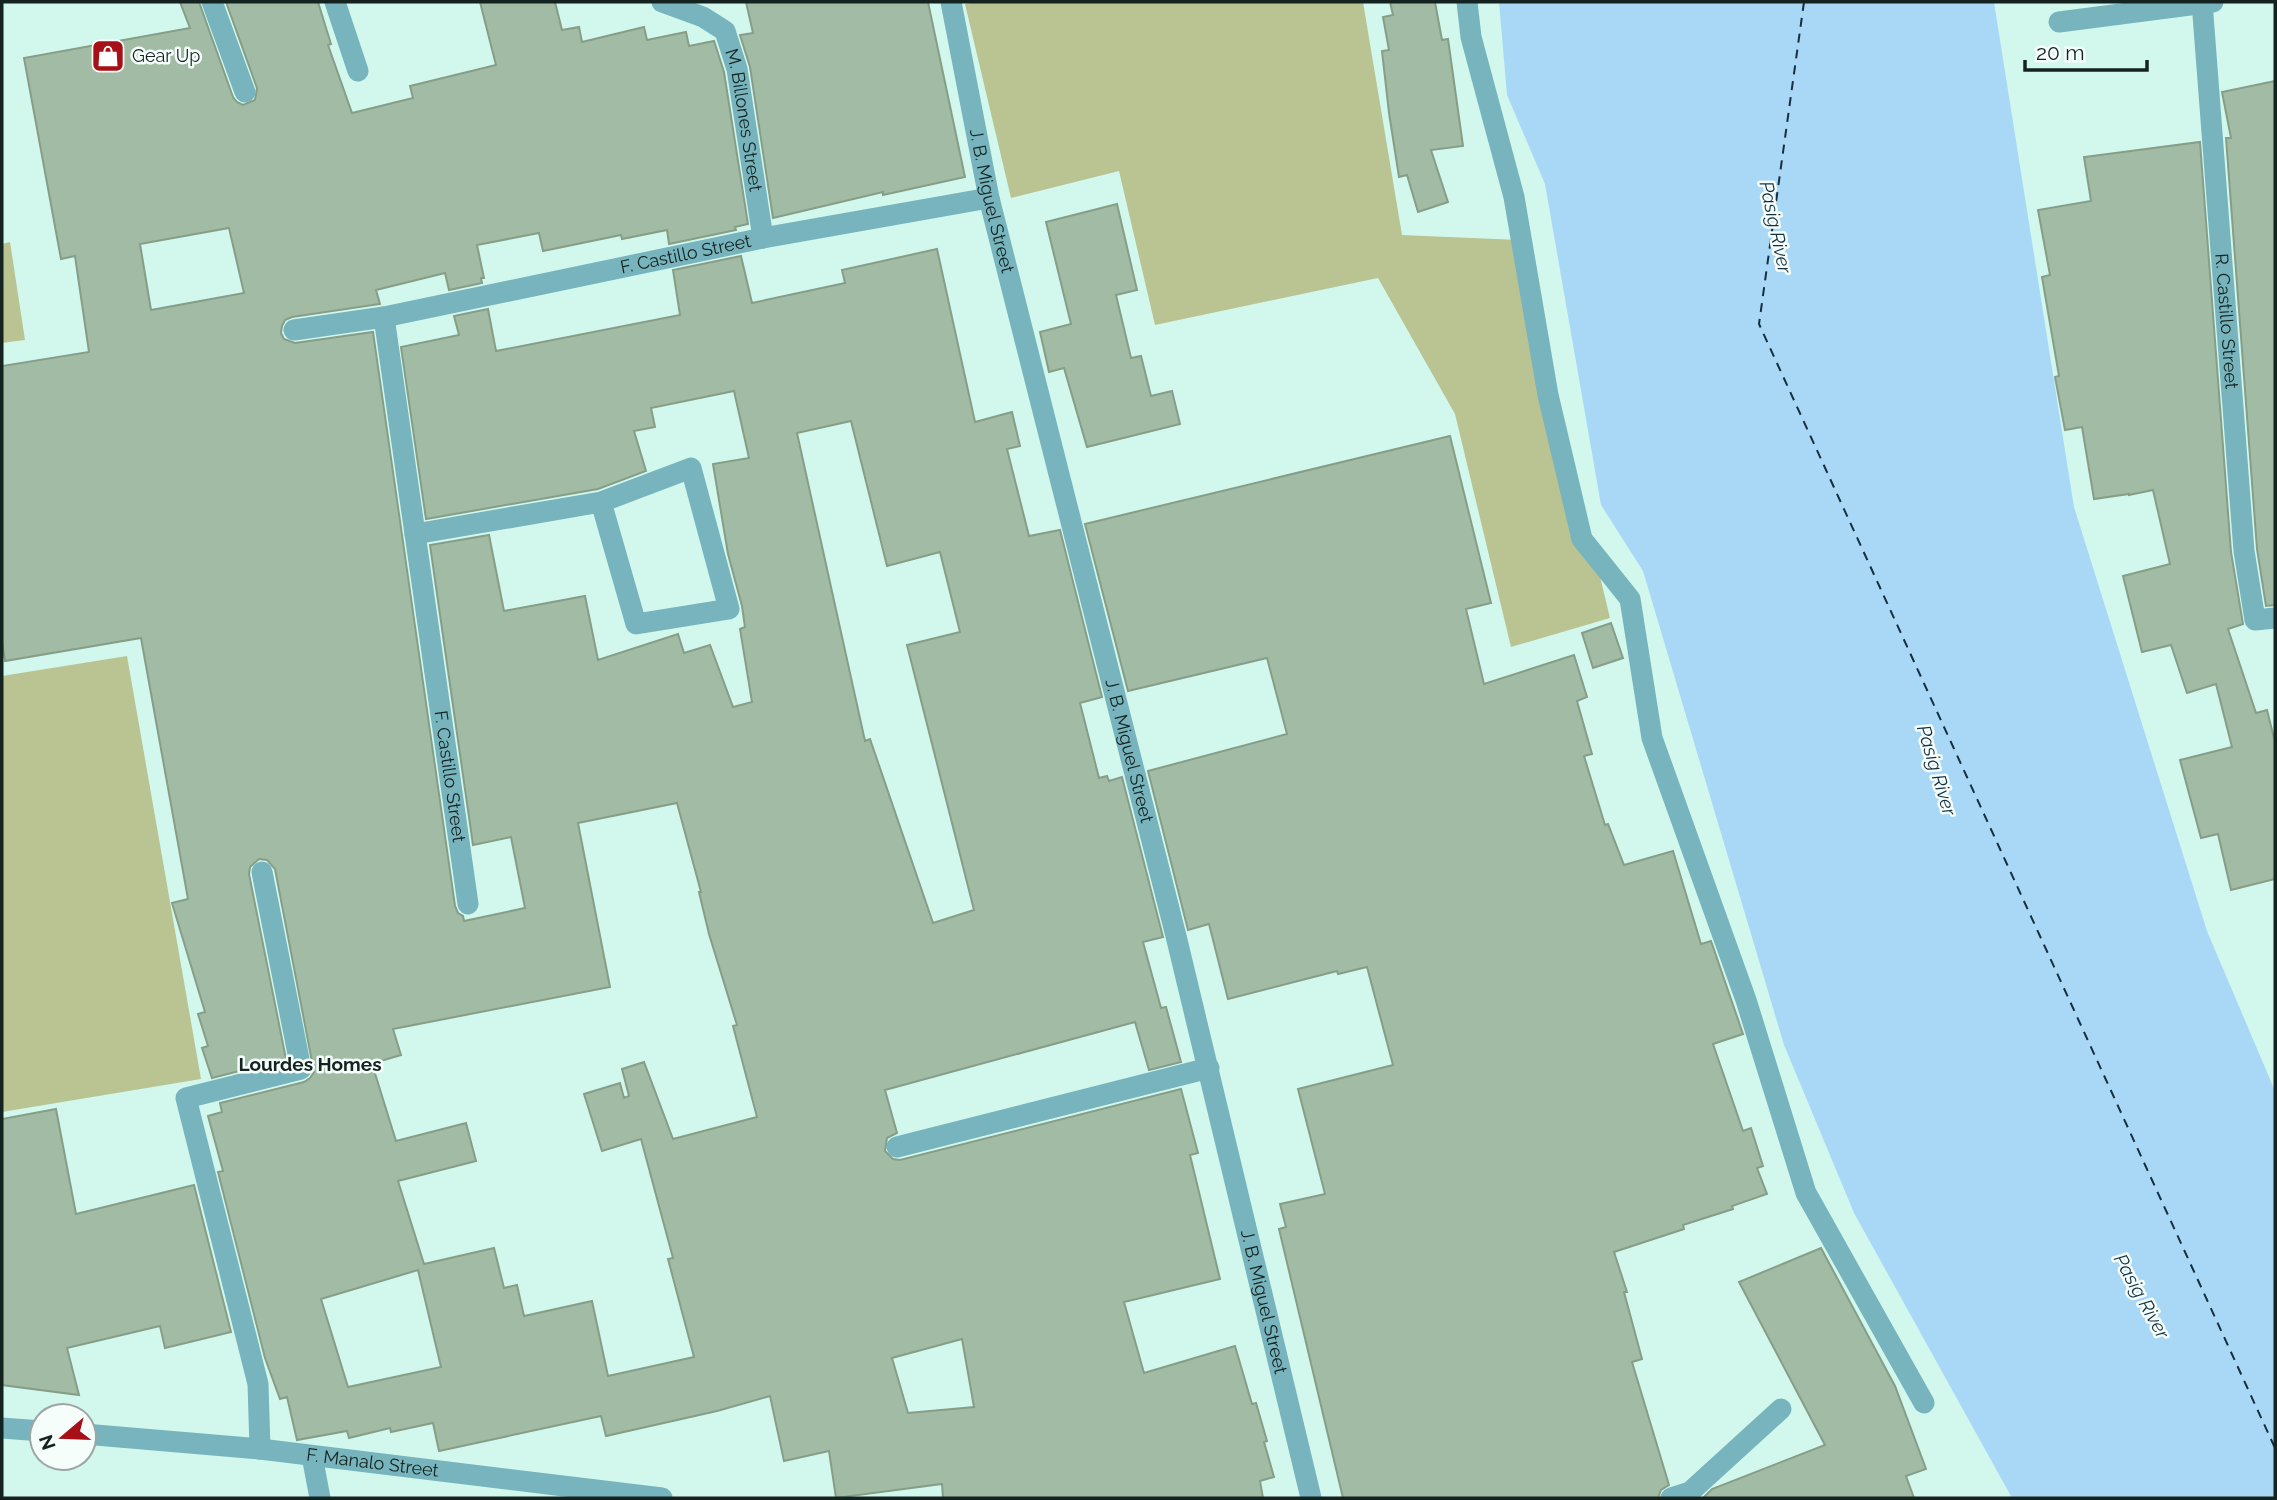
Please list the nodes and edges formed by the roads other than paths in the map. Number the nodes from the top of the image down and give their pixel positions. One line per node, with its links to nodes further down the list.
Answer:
1 (212, 2): 9 (street)
2 (335, 2): 8 (street)
3 (662, 2): 11 (street, M. Billones Street)
4 (951, 2): 10 (street, J. B. Miguel Street)
5 (1467, 2): 21 (street)
6 (2205, 2): 7 (street); 16 (street, R. Castillo Street)
7 (2059, 22)
8 (358, 71)
9 (245, 92)
10 (989, 198): 11 (street, F. Castillo Street); 19 (street, J. B. Miguel Street)
11 (764, 237): 12 (street, F. Castillo Street)
12 (384, 317): 13 (street, F. Castillo Street); 15 (street, F. Castillo Street)
13 (294, 330)
14 (601, 502): 14 (street); 15 (street)
15 (415, 534): 18 (street, F. Castillo Street)
16 (2275, 618)
17 (262, 872): 26 (street)
18 (468, 904)
19 (1209, 1068): 20 (street); 31 (street, J. B. Miguel Street)
20 (897, 1147)
21 (1924, 1403)
22 (1781, 1409): 32 (street)
23 (2, 1427): 24 (street)
24 (28, 1430)
25 (98, 1435): 26 (street, F. Manalo Street)
26 (260, 1449): 27 (street, F. Manalo Street)
27 (312, 1456): 28 (street, F. Manalo Street); 29 (street)
28 (631, 1497): 30 (street, F. Manalo Street)
29 (320, 1498)
30 (662, 1498)
31 (1311, 1498)
32 (1671, 1498)

